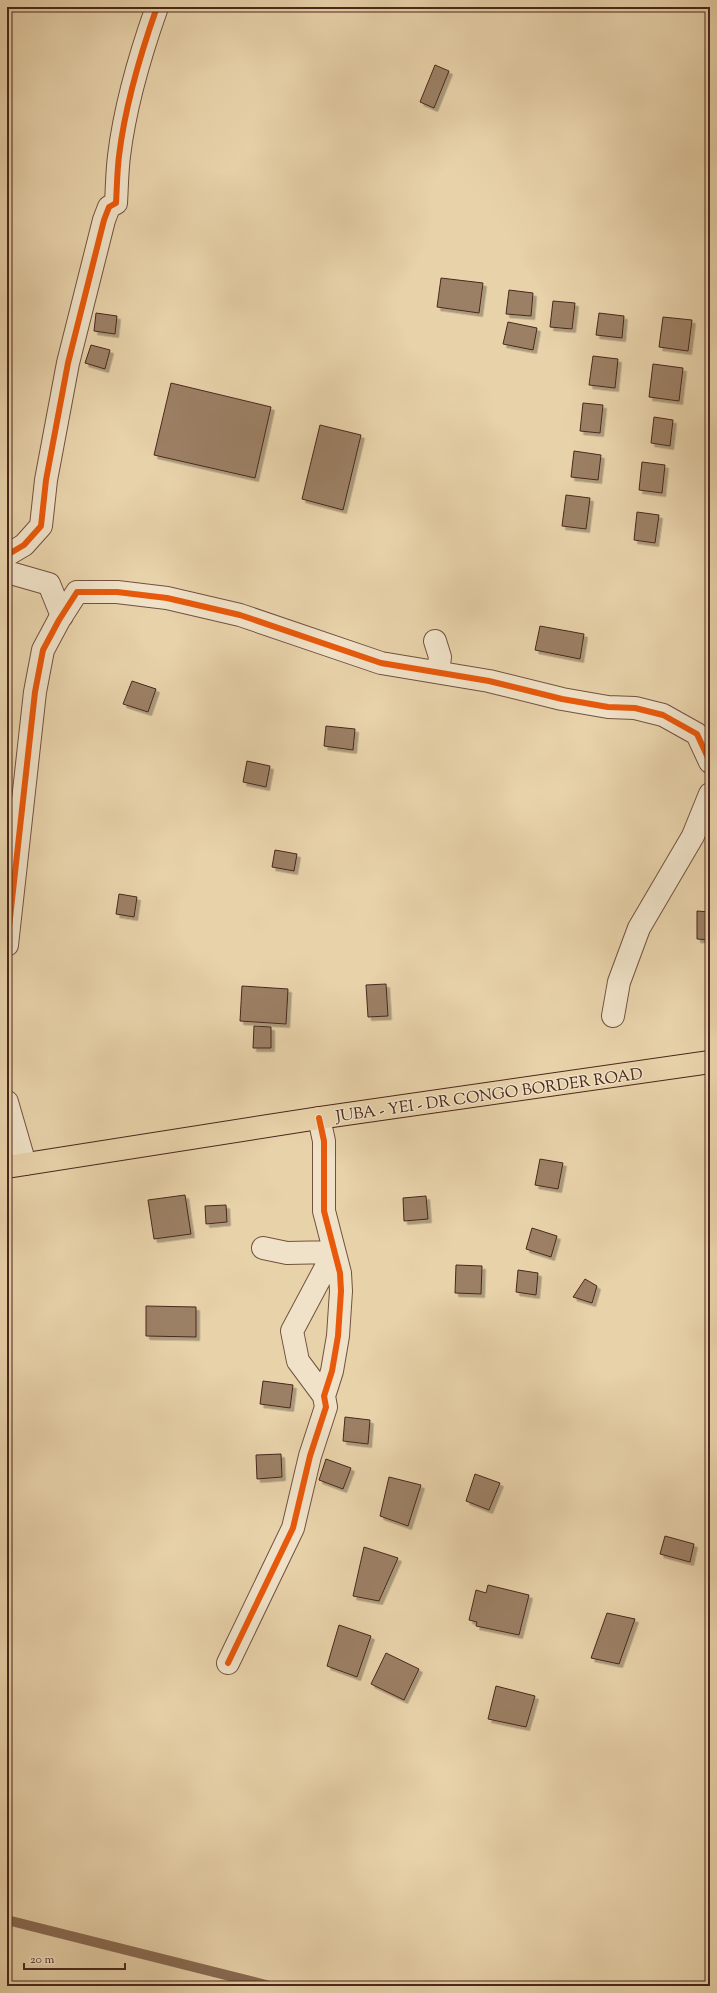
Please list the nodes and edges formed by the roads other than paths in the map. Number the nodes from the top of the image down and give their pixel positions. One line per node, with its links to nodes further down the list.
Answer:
1 (157, 7): 2 (street)
2 (7, 555)
3 (7, 572): 4 (street)
4 (62, 616): 6 (street); 11 (street)
5 (435, 641): 6 (street)
6 (438, 672): 8 (street)
7 (710, 724): 8 (street)
8 (681, 725): 9 (street)
9 (710, 762)
10 (710, 794): 12 (street)
11 (7, 945)
12 (613, 1016)
13 (710, 1062): 15 (main road, JUBA - YEI - DR CONGO BORDER ROAD)
14 (7, 1102): 16 (street)
15 (319, 1118): 16 (main road, JUBA - YEI - DR CONGO BORDER ROAD); 18 (street)
16 (16, 1165)
17 (263, 1248): 18 (street)
18 (334, 1252): 19 (street); 19 (street)
19 (324, 1396): 20 (street)
20 (228, 1663)

